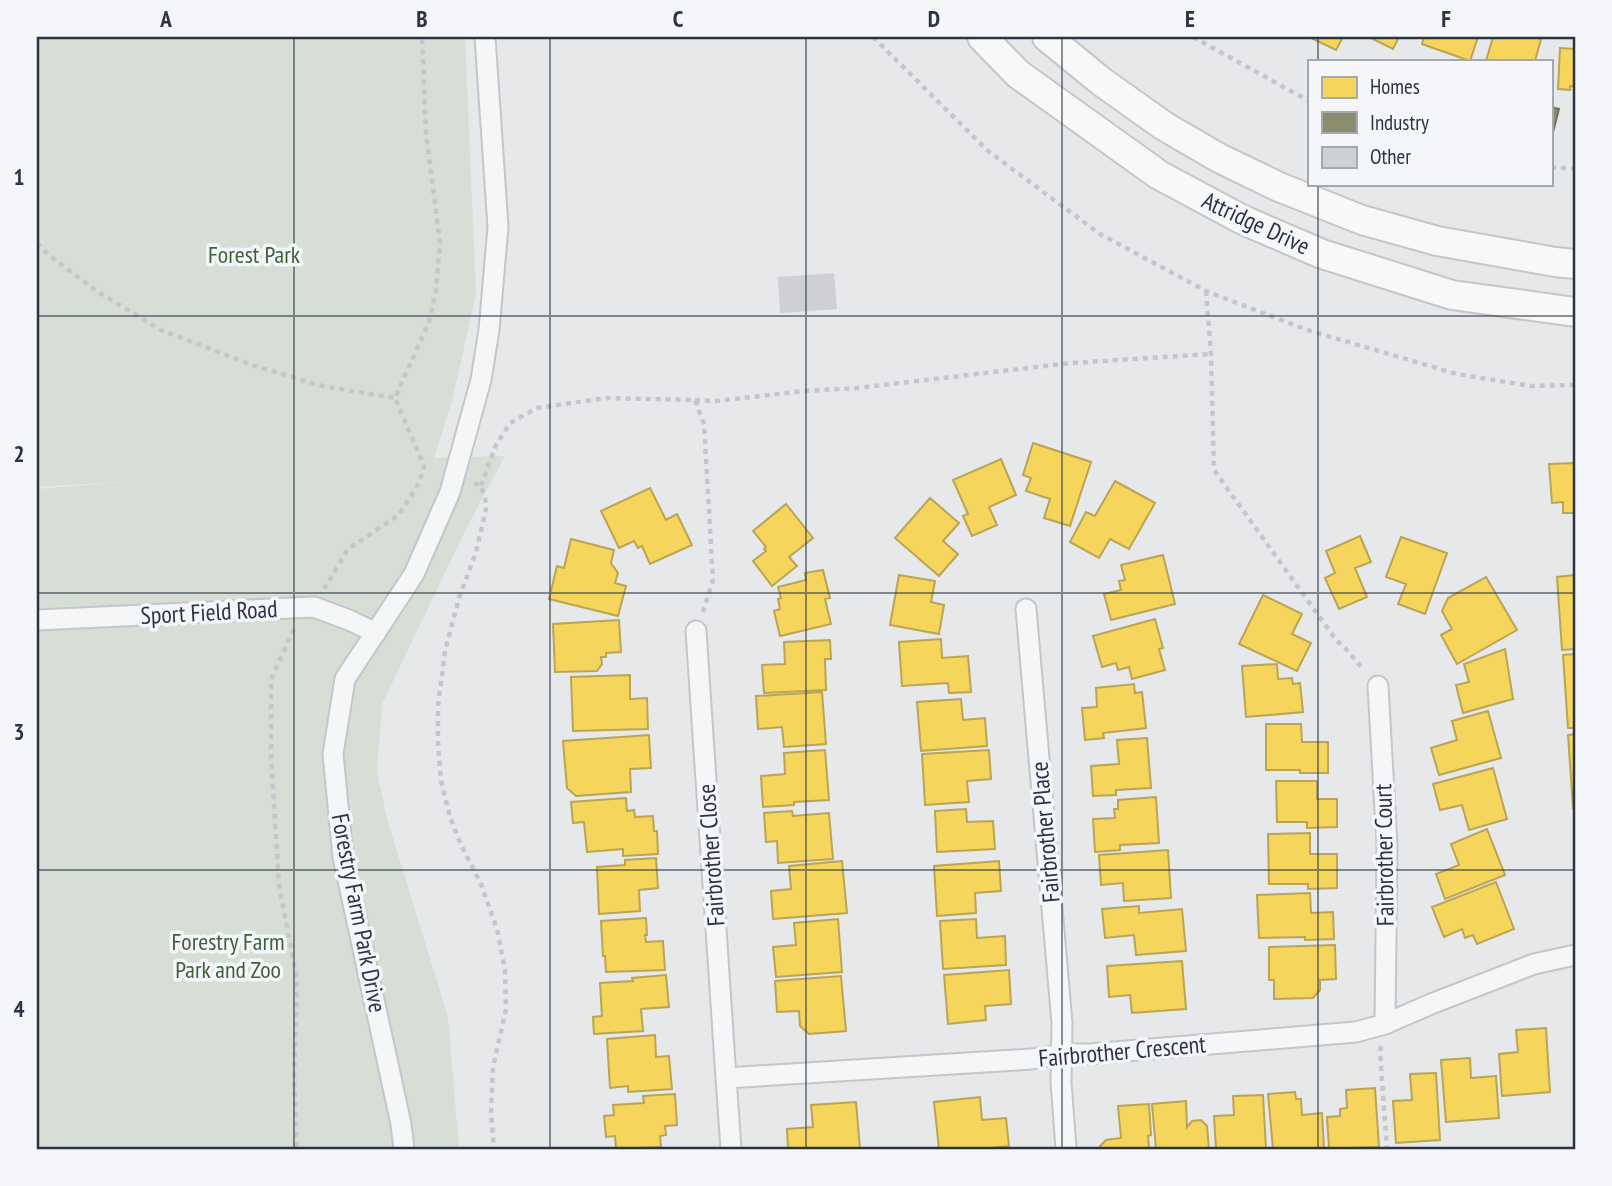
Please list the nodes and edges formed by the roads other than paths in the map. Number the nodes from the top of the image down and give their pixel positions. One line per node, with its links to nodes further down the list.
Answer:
1 (485, 37): 9 (street, Forestry Farm Park Drive)
2 (982, 37): 5 (main road, Attridge Drive)
3 (1047, 37): 4 (main road, Attridge Drive)
4 (1575, 264)
5 (1575, 312)
6 (1026, 609): 13 (street, Fairbrother Place)
7 (37, 620): 9 (street, Sport Field Road)
8 (696, 631): 14 (street, Fairbrother Close)
9 (376, 633): 15 (street, Forestry Farm Park Drive)
10 (1378, 687): 12 (street, Fairbrother Court)
11 (1575, 955): 12 (street, Fairbrother Crescent)
12 (1385, 1024): 13 (street, Fairbrother Crescent)
13 (1062, 1054): 14 (street, Fairbrother Crescent); 17 (street, Fairbrother Place)
14 (726, 1078): 16 (street)
15 (404, 1149)
16 (731, 1149)
17 (1066, 1149)

